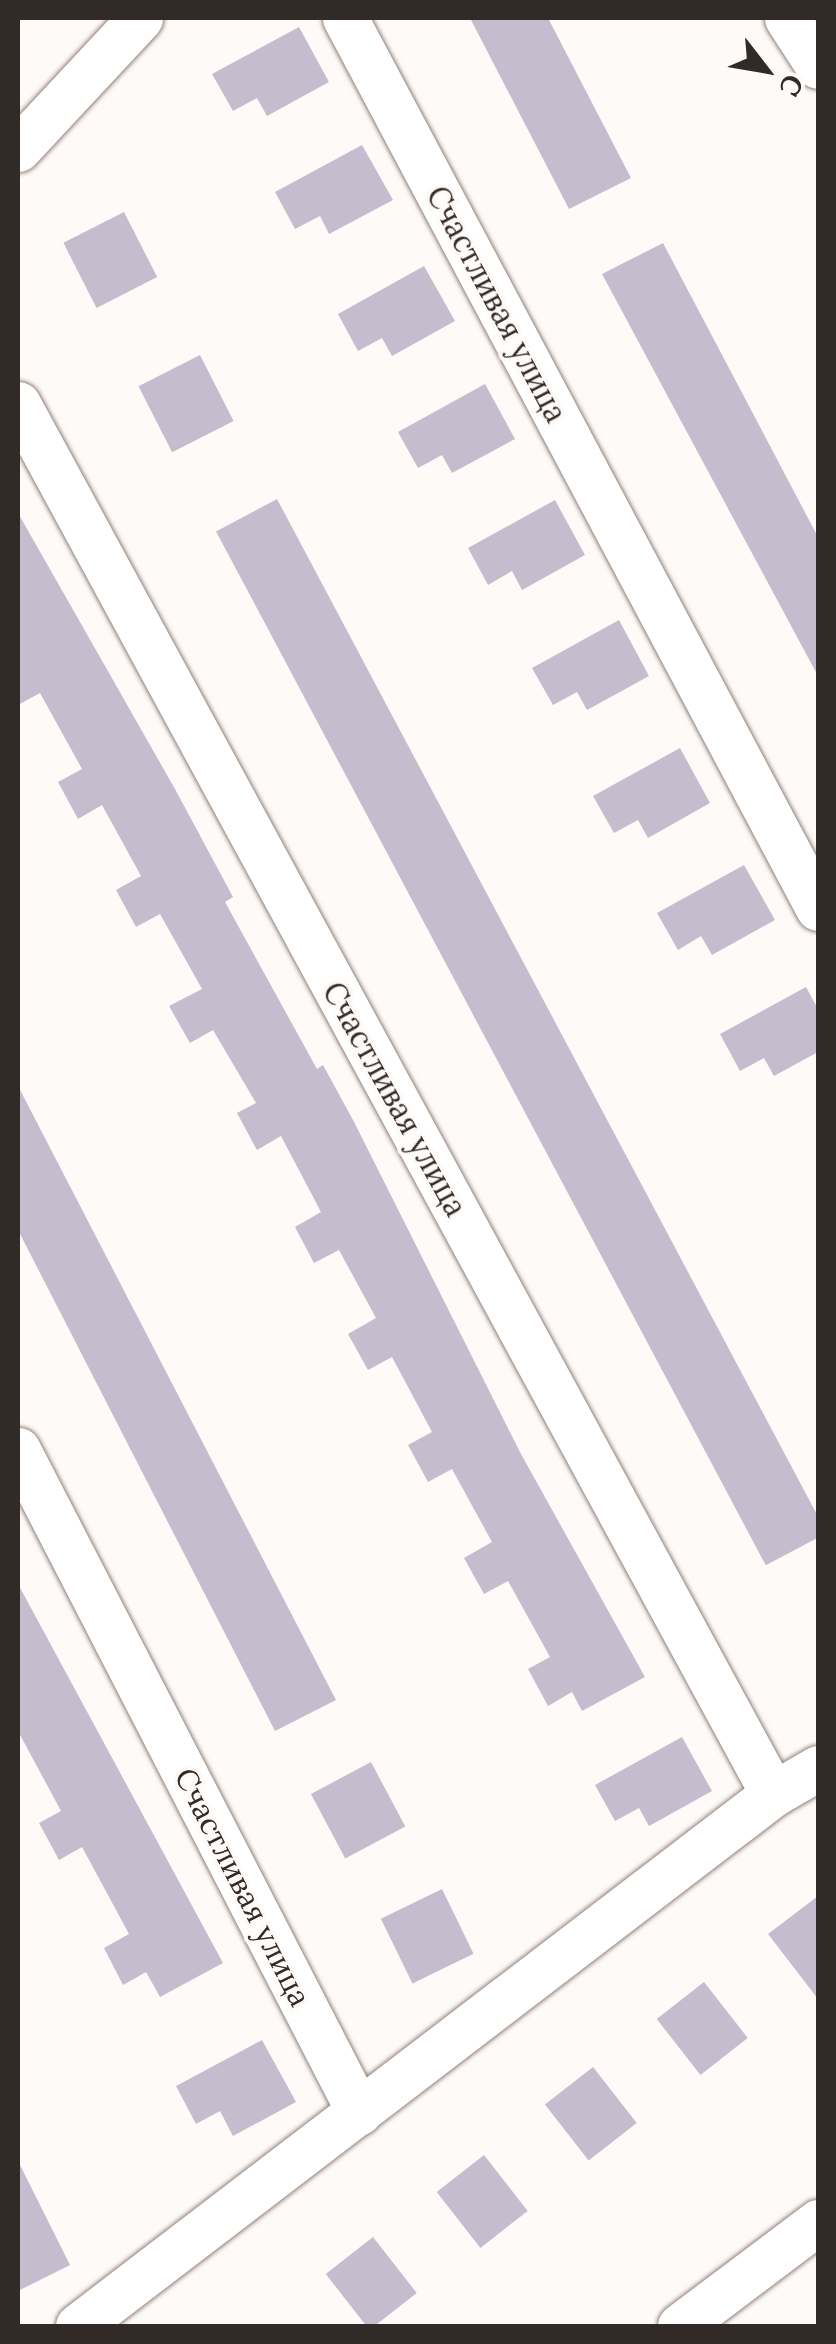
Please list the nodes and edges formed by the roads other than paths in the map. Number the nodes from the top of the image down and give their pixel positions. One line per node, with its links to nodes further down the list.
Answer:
1 (140, 18): 5 (street)
2 (345, 18): 7 (street, Счастливая улица)
3 (787, 18): 4 (street)
4 (818, 66)
5 (18, 149)
6 (18, 404): 10 (street, Счастливая улица)
7 (818, 908)
8 (18, 1450): 11 (street, Счастливая улица)
9 (818, 1768): 10 (street)
10 (773, 1794): 11 (street)
11 (359, 2112): 13 (street)
12 (818, 2222): 14 (street)
13 (78, 2326)
14 (680, 2326)

